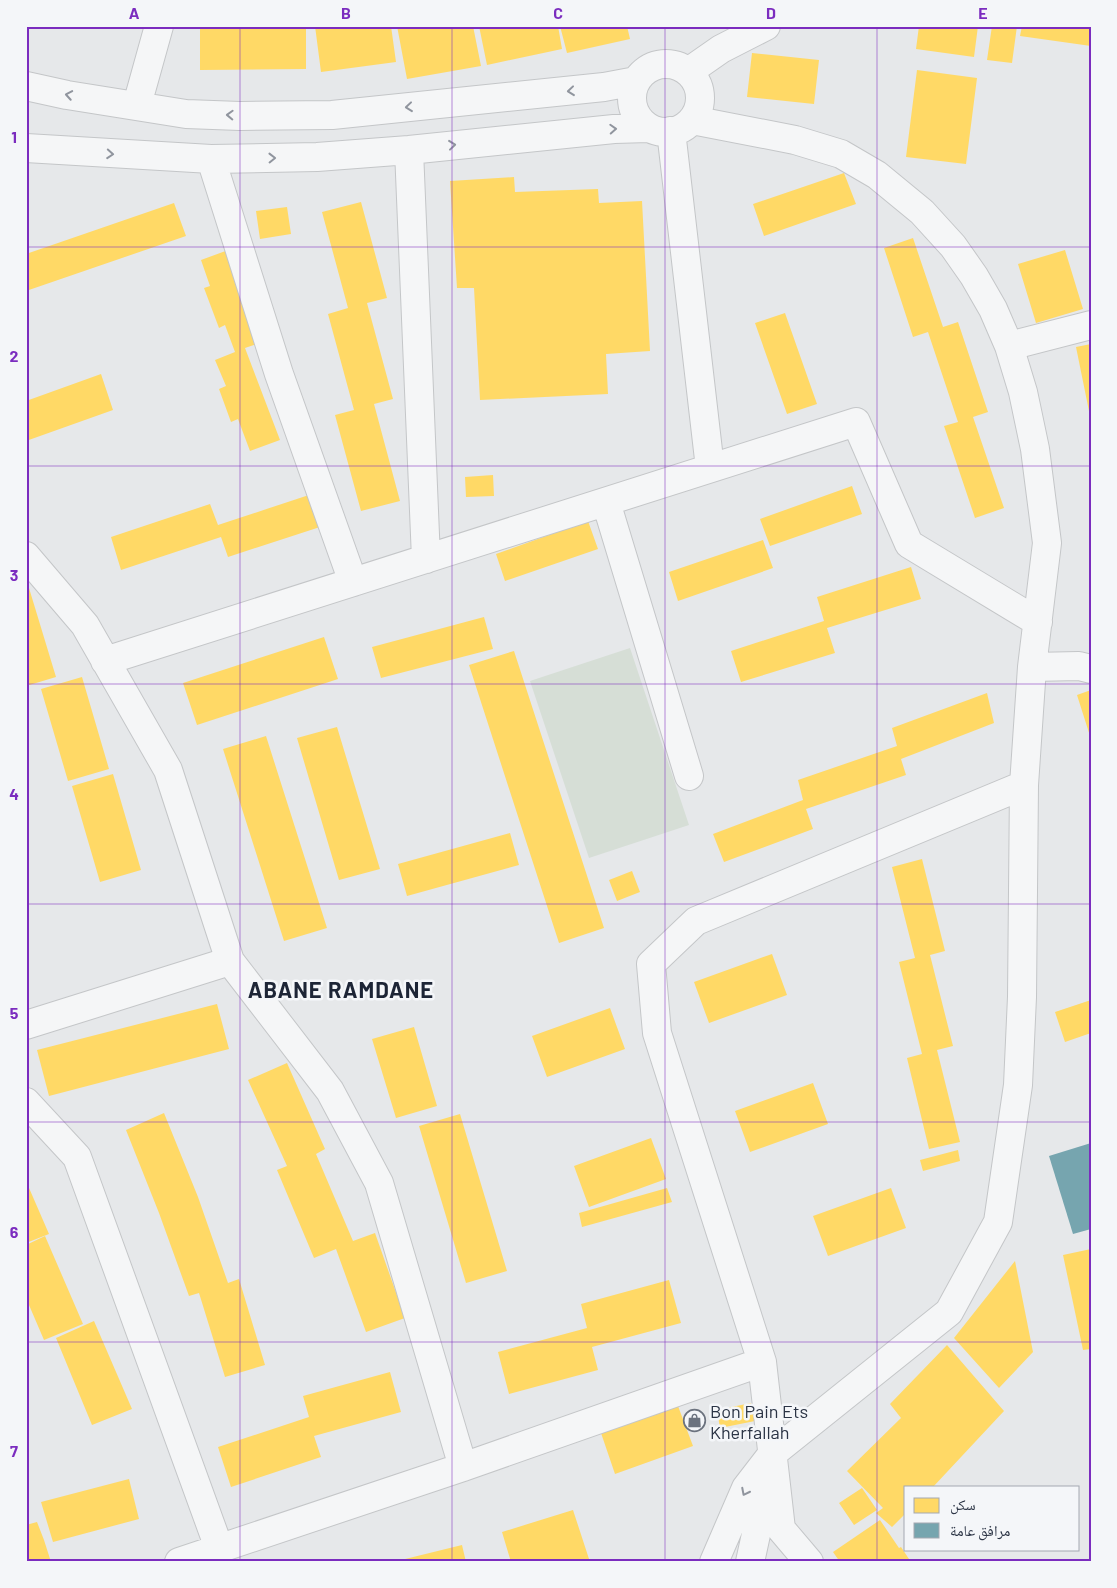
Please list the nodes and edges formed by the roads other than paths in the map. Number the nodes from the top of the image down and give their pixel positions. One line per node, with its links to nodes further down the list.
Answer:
1 (159, 26): 6 (street)
2 (766, 26): 3 (street)
3 (688, 72): 4 (street); 7 (street)
4 (636, 81): 6 (street, one-way to 6); 7 (street)
5 (26, 86): 6 (street, one-way to 5)
6 (137, 105)
7 (671, 126): 9 (street, one-way to 7); 14 (street); 15 (street)
8 (26, 148): 10 (street)
9 (409, 150): 11 (street, one-way to 9); 18 (street)
10 (79, 152): 11 (street, one-way to 11); 12 (street)
11 (211, 159): 19 (street)
12 (26, 163)
13 (1091, 325): 14 (street)
14 (1009, 346): 20 (street)
15 (710, 468): 16 (street); 20 (street)
16 (606, 502): 18 (street); 24 (street)
17 (26, 556): 21 (street)
18 (426, 559): 19 (street)
19 (353, 582): 21 (street)
20 (1038, 622): 22 (street)
21 (105, 661): 26 (street)
22 (1032, 667): 23 (street); 25 (street)
23 (1091, 669)
24 (690, 776)
25 (1024, 785): 29 (street); 30 (street)
26 (230, 960): 27 (street); 31 (street)
27 (26, 1025)
28 (26, 1102): 32 (street)
29 (762, 1362): 30 (street); 31 (street)
30 (773, 1453): 34 (street, one-way to 34); 35 (street); 36 (street)
31 (463, 1467): 32 (street)
32 (219, 1548): 33 (street)
33 (179, 1562)
34 (714, 1562)
35 (750, 1562)
36 (809, 1562)

